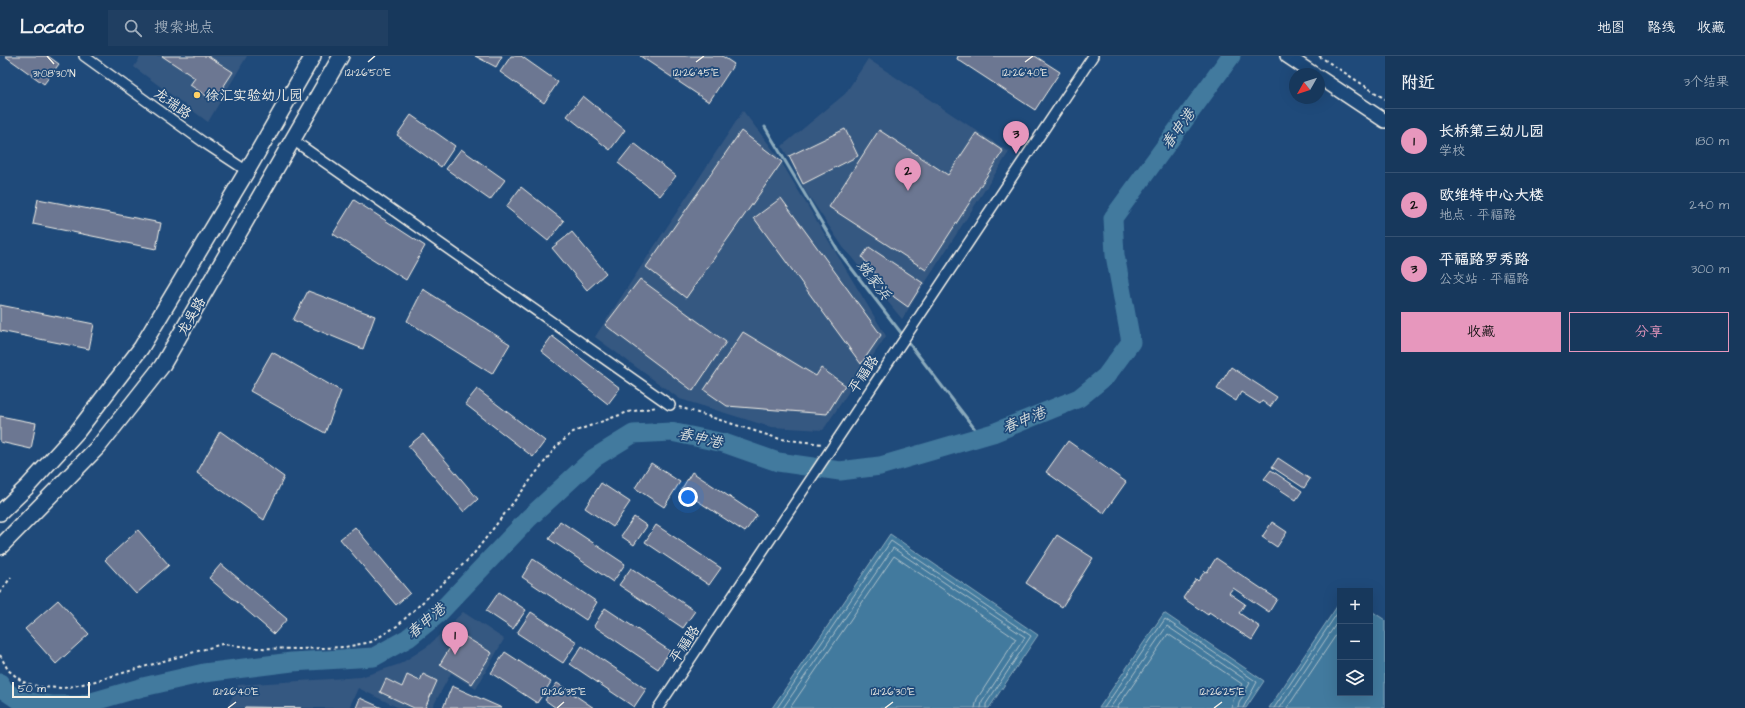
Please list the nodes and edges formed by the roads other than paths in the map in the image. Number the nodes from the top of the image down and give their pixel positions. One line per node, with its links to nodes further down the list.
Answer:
1 (84, 56): 10 (street, 龙瑞路)
2 (313, 56): 10 (main road, 龙吴路)
3 (342, 56): 9 (main road, 龙吴路)
4 (1093, 56): 14 (street, 平福路)
5 (1287, 56): 6 (street)
6 (1305, 68)
7 (1325, 81): 8 (street)
8 (1385, 121)
9 (293, 140): 11 (street); 13 (main road, 龙吴路)
10 (247, 171): 12 (main road, 龙吴路)
11 (670, 405)
12 (0, 513)
13 (0, 547)
14 (658, 708)

